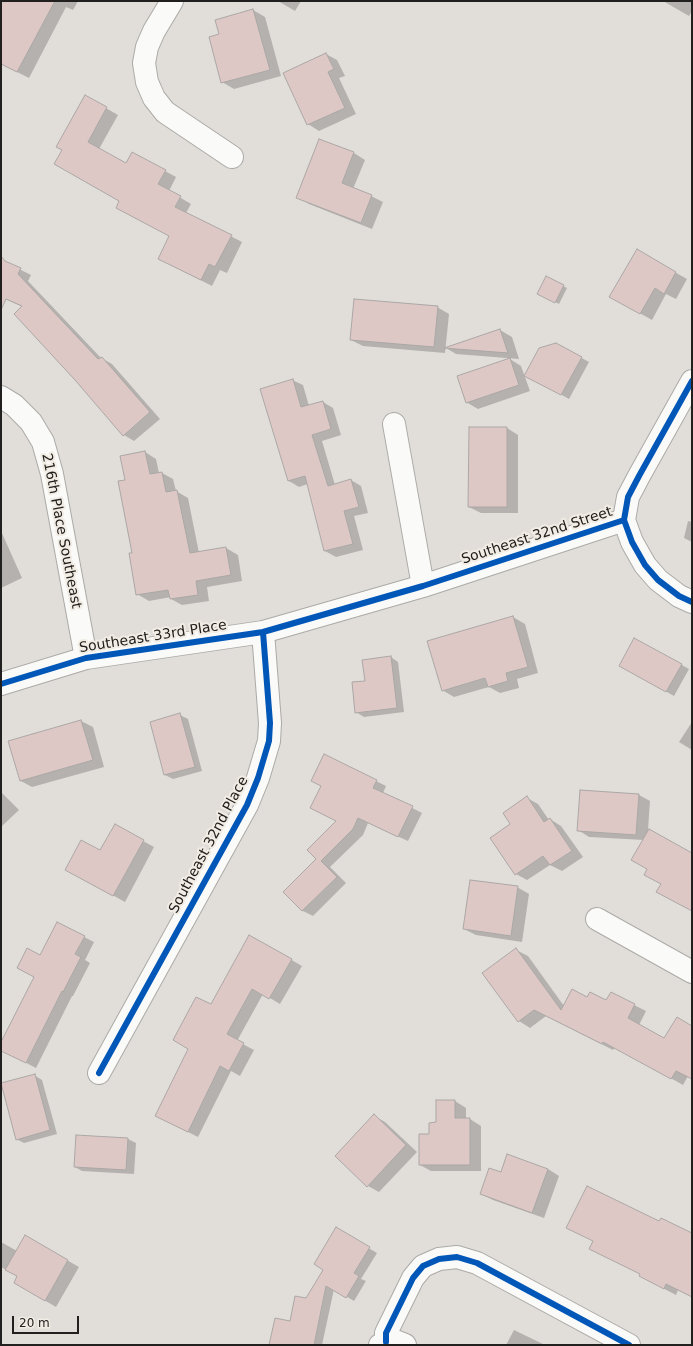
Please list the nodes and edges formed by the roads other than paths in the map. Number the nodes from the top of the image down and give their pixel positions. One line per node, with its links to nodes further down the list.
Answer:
1 (172, 1): 2 (street)
2 (232, 157)
3 (692, 381): 6 (street, Southeast 32nd Street)
4 (1, 397): 10 (street, 216th Place Southeast)
5 (394, 424): 7 (street)
6 (624, 520): 7 (street, Southeast 32nd Street); 8 (street)
7 (423, 586): 9 (street)
8 (692, 602)
9 (263, 632): 10 (street, Southeast 33rd Place); 14 (street, Southeast 32nd Place)
10 (86, 658): 11 (street, Southeast 33rd Place)
11 (1, 684)
12 (598, 919): 13 (street)
13 (692, 972)
14 (99, 1073)
15 (390, 1344): 16 (street)
16 (629, 1345)

